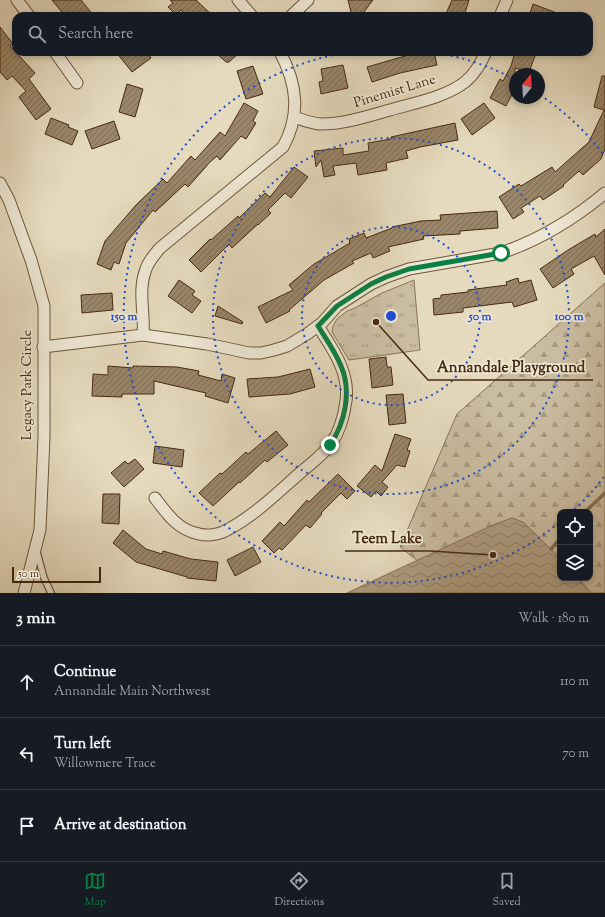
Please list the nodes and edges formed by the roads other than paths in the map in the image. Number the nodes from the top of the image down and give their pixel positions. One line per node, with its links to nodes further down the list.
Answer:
1 (17, 0): 5 (street)
2 (238, 0): 6 (street)
3 (308, 0): 7 (street)
4 (507, 0): 8 (street)
5 (26, 12)
6 (248, 12)
7 (294, 12)
8 (502, 12)
9 (58, 56): 12 (street)
10 (282, 56): 13 (street)
11 (484, 56): 13 (street, Pinemist Lane)
12 (77, 83)
13 (294, 117): 17 (street)
14 (0, 183): 18 (street, Legacy Park Circle)
15 (605, 193): 16 (street)
16 (318, 326): 17 (street); 19 (street)
17 (144, 335): 18 (street)
18 (43, 347): 20 (street, Legacy Park Circle)
19 (155, 498)
20 (36, 547): 21 (street, Legacy Park Circle); 22 (lane)
21 (24, 593)
22 (51, 593)

